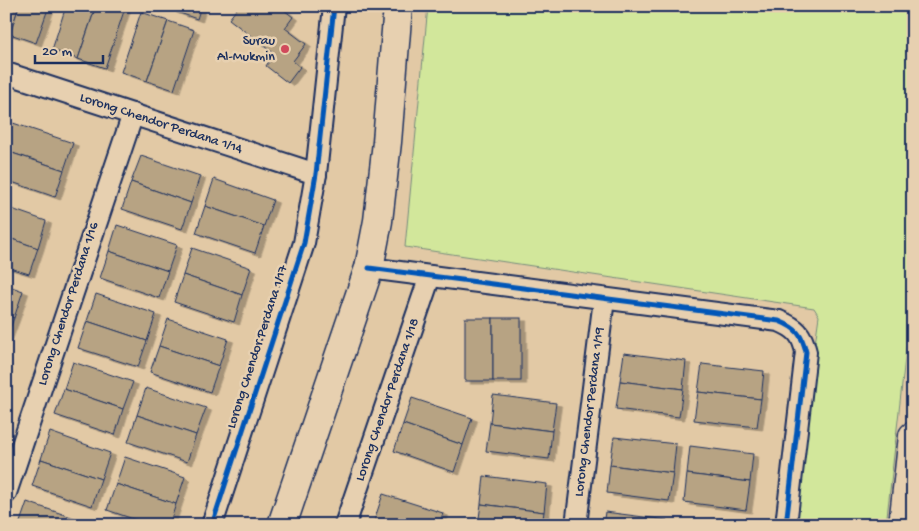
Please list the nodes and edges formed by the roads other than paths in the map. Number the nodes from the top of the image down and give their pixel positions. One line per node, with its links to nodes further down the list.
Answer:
1 (334, 6): 5 (street, Lorong Chendor Perdana 1/17)
2 (398, 6): 6 (street)
3 (6, 73): 4 (street, Lorong Chendor Perdana 1/14)
4 (133, 114): 5 (street, Lorong Chendor Perdana 1/14); 10 (street, Lorong Chendor Perdana 1/16)
5 (316, 174): 11 (street, Lorong Chendor Perdana 1/17)
6 (369, 268): 7 (street); 12 (street)
7 (430, 276): 8 (street); 13 (street, Lorong Chendor Perdana 1/18)
8 (604, 299): 14 (street, Lorong Chendor Perdana 1/19); 15 (street)
9 (913, 436): 16 (street)
10 (6, 493)
11 (212, 525)
12 (282, 525)
13 (345, 525)
14 (576, 525)
15 (786, 525)
16 (902, 525)

